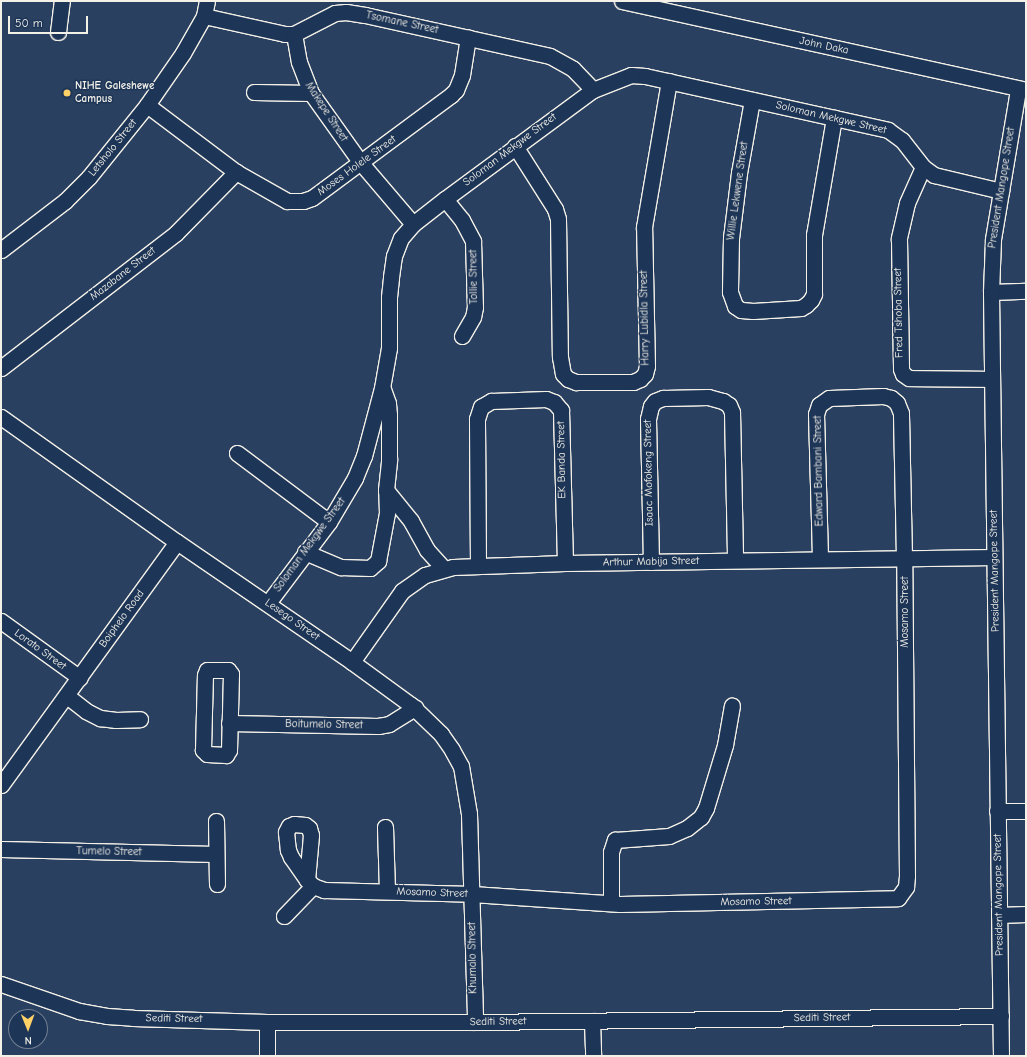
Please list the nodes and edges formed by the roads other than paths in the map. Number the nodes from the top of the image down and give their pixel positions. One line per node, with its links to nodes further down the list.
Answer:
1 (62, 1): 5 (street)
2 (207, 1): 4 (street, Letsholo Street)
3 (622, 1): 10 (street, John Daka)
4 (204, 16): 6 (street); 14 (street, Letsholo Street)
5 (58, 32)
6 (294, 34): 7 (street, Tsomane Street); 12 (street, Makepe Street)
7 (468, 37): 9 (street, Tsomane Street); 17 (street, Moses Holele Street)
8 (669, 81): 9 (street, Soloman Mekgwe Street); 13 (street, Soloman Mekgwe Street); 16 (street, Harry Lubidla Street)
9 (593, 90): 16 (street, Soloman Mekgwe Street)
10 (1022, 90): 20 (street, President Mangope Street)
11 (254, 92): 12 (street)
12 (311, 93): 17 (street, Makepe Street)
13 (752, 100): 15 (street, Soloman Mekgwe Street); 15 (street, Willie Lekwene Street)
14 (147, 105): 19 (street, Moses Holele Street); 23 (street, Letsholo Street)
15 (834, 118): 18 (street, Soloman Mekgwe Street)
16 (515, 146): 21 (street, Soloman Mekgwe Street)
17 (361, 164): 19 (street, Moses Holele Street); 22 (street, Makepe Street)
18 (922, 167): 20 (street, Soloman Mekgwe Street); 28 (street, Fred Tshoba Street)
19 (236, 172): 27 (street, Mazabane Street)
20 (1001, 191): 25 (street, President Mangope Street)
21 (445, 199): 22 (street, Soloman Mekgwe Street); 26 (street, Tollie Street)
22 (413, 224): 29 (street, Soloman Mekgwe Street)
23 (1, 250)
24 (1026, 291): 25 (street)
25 (991, 292): 28 (street, President Mangope Street)
26 (462, 336)
27 (1, 368)
28 (992, 379): 36 (street, President Mangope Street)
29 (382, 388): 32 (street); 33 (street, Soloman Mekgwe Street)
30 (1, 417): 34 (street, Lesego Street)
31 (237, 453): 33 (street)
32 (386, 490): 35 (street); 43 (street)
33 (329, 522): 35 (street, Soloman Mekgwe Street)
34 (177, 542): 44 (street, Lesego Street); 47 (street, Boiphelo Road)
35 (305, 552): 44 (street, Soloman Mekgwe Street)
36 (994, 557): 37 (street, Arthur Mabija Street); 54 (street, President Mangope Street)
37 (904, 558): 38 (street, Arthur Mabija Street); 38 (street, Edward Bambani Street); 63 (street, Mosamo Street)
38 (820, 559): 39 (street, Arthur Mabija Street)
39 (735, 560): 40 (street, Arthur Mabija Street); 40 (street, Isaac Mofokeng Street)
40 (651, 562): 41 (street, Arthur Mabija Street)
41 (565, 563): 42 (street, Arthur Mabija Street); 42 (street, EK Banda Street)
42 (478, 565): 43 (street, Arthur Mabija Street)
43 (444, 569): 46 (street, Arthur Mabija Street)
44 (268, 603): 46 (street, Lesego Street)
45 (1, 621): 47 (street, Lorato Street)
46 (352, 662): 50 (street, Lesego Street)
47 (80, 678): 48 (street, Boiphelo Road)
48 (66, 696): 51 (street); 53 (street, Boiphelo Road)
49 (732, 706): 63 (street)
50 (415, 708): 52 (street, Boitumelo Street); 62 (street, Lesego Street)
51 (140, 719)
52 (229, 724): 52 (street)
53 (1, 786)
54 (997, 811): 55 (street); 65 (street, President Mangope Street)
55 (1026, 811)
56 (216, 821): 59 (street)
57 (385, 827): 61 (street)
58 (1, 849): 59 (street, Tumelo Street)
59 (216, 854): 60 (street)
60 (216, 884)
61 (387, 891): 62 (street, Mosamo Street); 66 (street, Mosamo Street)
62 (472, 894): 63 (street, Mosamo Street); 71 (street, Khumalo Street)
63 (611, 903)
64 (1026, 914): 65 (street)
65 (1000, 915): 68 (street, President Mangope Street)
66 (284, 916)
67 (1, 984): 70 (street, Sediti Street)
68 (1001, 1016): 69 (street, Sediti Street); 74 (street, President Mangope Street)
69 (592, 1021): 71 (street, Sediti Street); 73 (street)
70 (267, 1022): 71 (street, Sediti Street); 72 (street)
71 (475, 1022)
72 (267, 1056)
73 (593, 1056)
74 (1002, 1056)

